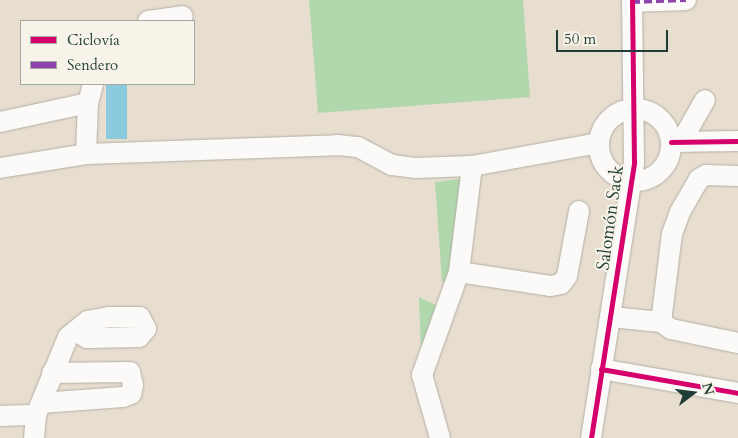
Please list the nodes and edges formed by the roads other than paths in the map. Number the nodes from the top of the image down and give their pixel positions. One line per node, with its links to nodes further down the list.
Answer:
1 (686, 0): 2 (street)
2 (632, 1): 8 (street, Salomón Sack)
3 (183, 16): 4 (street)
4 (155, 20)
5 (93, 85): 7 (street)
6 (705, 100): 11 (street)
7 (88, 103): 9 (street); 13 (street)
8 (636, 109): 11 (street); 12 (street); 17 (street, Salomón Sack)
9 (0, 122)
10 (738, 141): 11 (street)
11 (676, 142): 17 (street)
12 (599, 143): 14 (street); 17 (street)
13 (86, 154): 14 (street); 15 (street)
14 (472, 166): 19 (street)
15 (0, 168)
16 (738, 176): 21 (street)
17 (631, 181): 20 (street, Salomón Sack)
18 (579, 211): 19 (street)
19 (459, 272): 30 (street)
20 (611, 316): 21 (street); 24 (street, Salomón Sack)
21 (661, 322): 23 (street)
22 (76, 330): 25 (street)
23 (738, 343)
24 (601, 369): 26 (street); 31 (street, Salomón Sack)
25 (52, 373): 27 (street); 27 (street)
26 (738, 393)
27 (39, 409): 28 (street); 29 (street)
28 (0, 416)
29 (34, 438)
30 (440, 438)
31 (591, 438)

